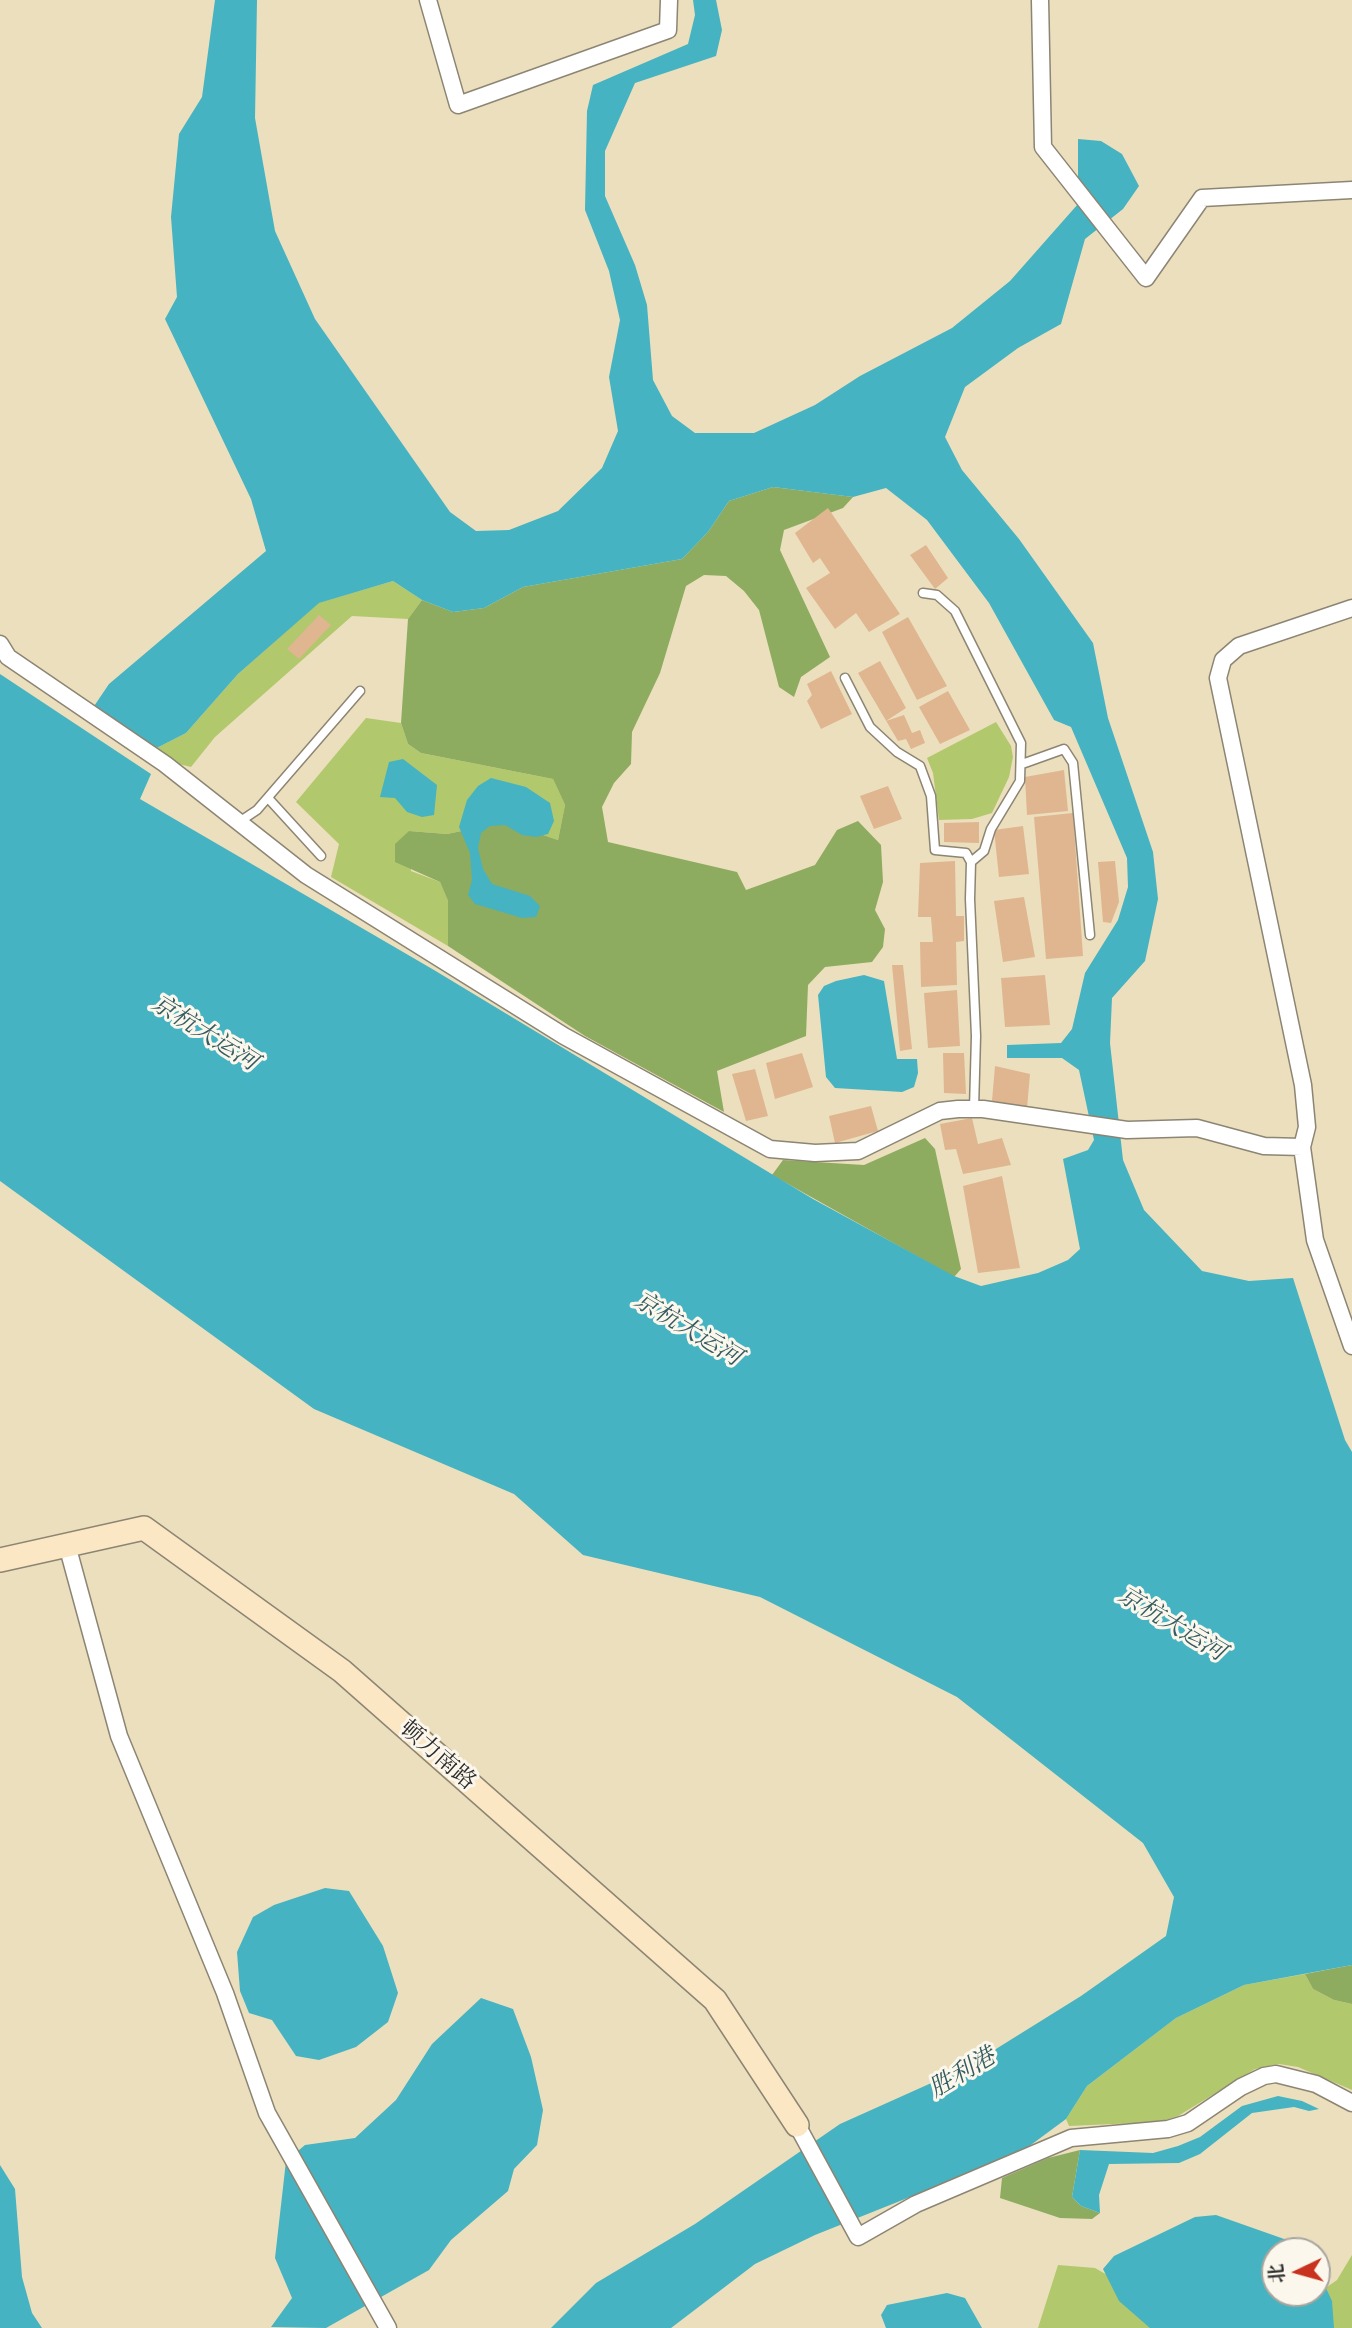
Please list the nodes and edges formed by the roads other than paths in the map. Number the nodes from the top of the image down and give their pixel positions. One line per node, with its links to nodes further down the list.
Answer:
1 (428, 0): 2 (street)
2 (669, 0)
3 (1040, 0): 4 (street)
4 (1352, 190)
5 (923, 593): 10 (lane)
6 (1352, 608): 17 (street)
7 (0, 644): 12 (street)
8 (845, 678): 14 (lane)
9 (360, 691): 11 (lane)
10 (1022, 764): 14 (lane); 15 (lane)
11 (268, 798): 12 (lane); 13 (lane)
12 (239, 822): 16 (street)
13 (321, 856)
14 (971, 862): 16 (lane)
15 (1090, 935)
16 (974, 1109): 17 (street)
17 (1302, 1147): 18 (street)
18 (1352, 1346)
19 (67, 1545): 20 (street, 顿力南路); 22 (street, 顿力南路); 23 (street)
20 (0, 1560)
21 (1352, 2103): 22 (street)
22 (797, 2125)
23 (388, 2328)

